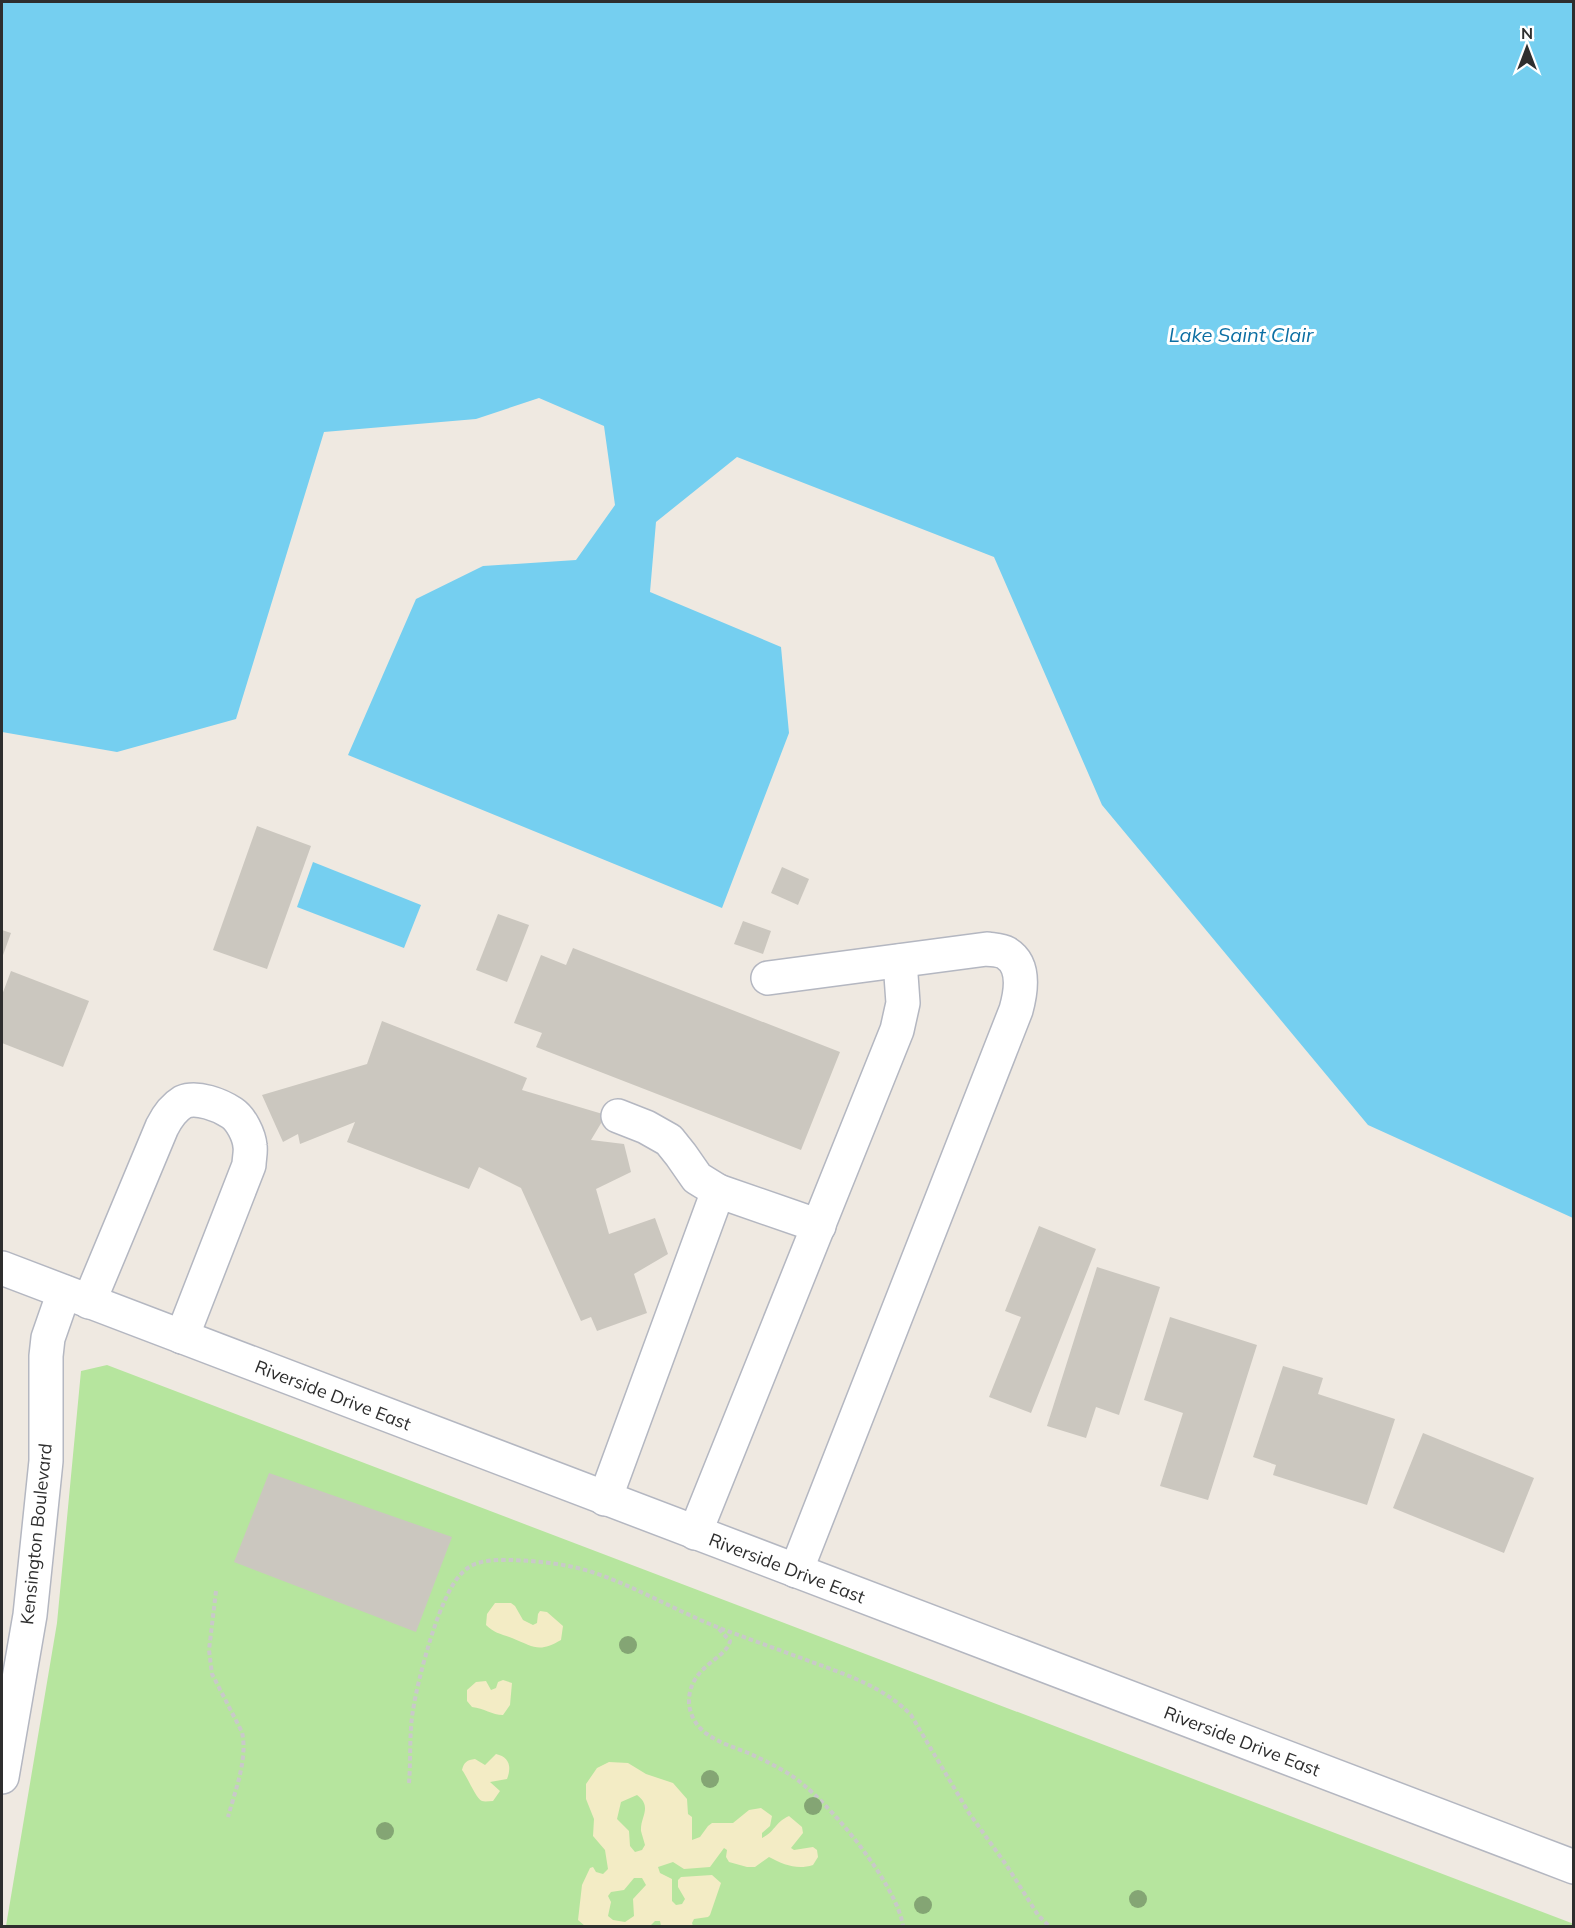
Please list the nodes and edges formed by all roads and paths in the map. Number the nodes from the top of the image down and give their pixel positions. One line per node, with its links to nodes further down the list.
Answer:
1 (900, 961): 2 (street); 5 (street); 11 (street)
2 (768, 978)
3 (618, 1116): 4 (street)
4 (718, 1191): 5 (street); 9 (street)
5 (819, 1226): 10 (street)
6 (2, 1268): 7 (street, Riverside Drive East)
7 (76, 1297): 8 (street, Riverside Drive East); 8 (street, Kensington Boulevard); 13 (street, Kensington Boulevard)
8 (182, 1337): 9 (street, Riverside Drive East)
9 (605, 1499): 10 (street, Riverside Drive East)
10 (695, 1533): 11 (street, Riverside Drive East)
11 (796, 1571): 19 (street, Riverside Drive East)
12 (216, 1591): 18 (path)
13 (30, 1615): 15 (street); 16 (street, Kensington Boulevard)
14 (719, 1628): 17 (path); 20 (path); 21 (path)
15 (2, 1630)
16 (2, 1777)
17 (410, 1783)
18 (228, 1817)
19 (1574, 1867)
20 (903, 1926)
21 (1049, 1926)

